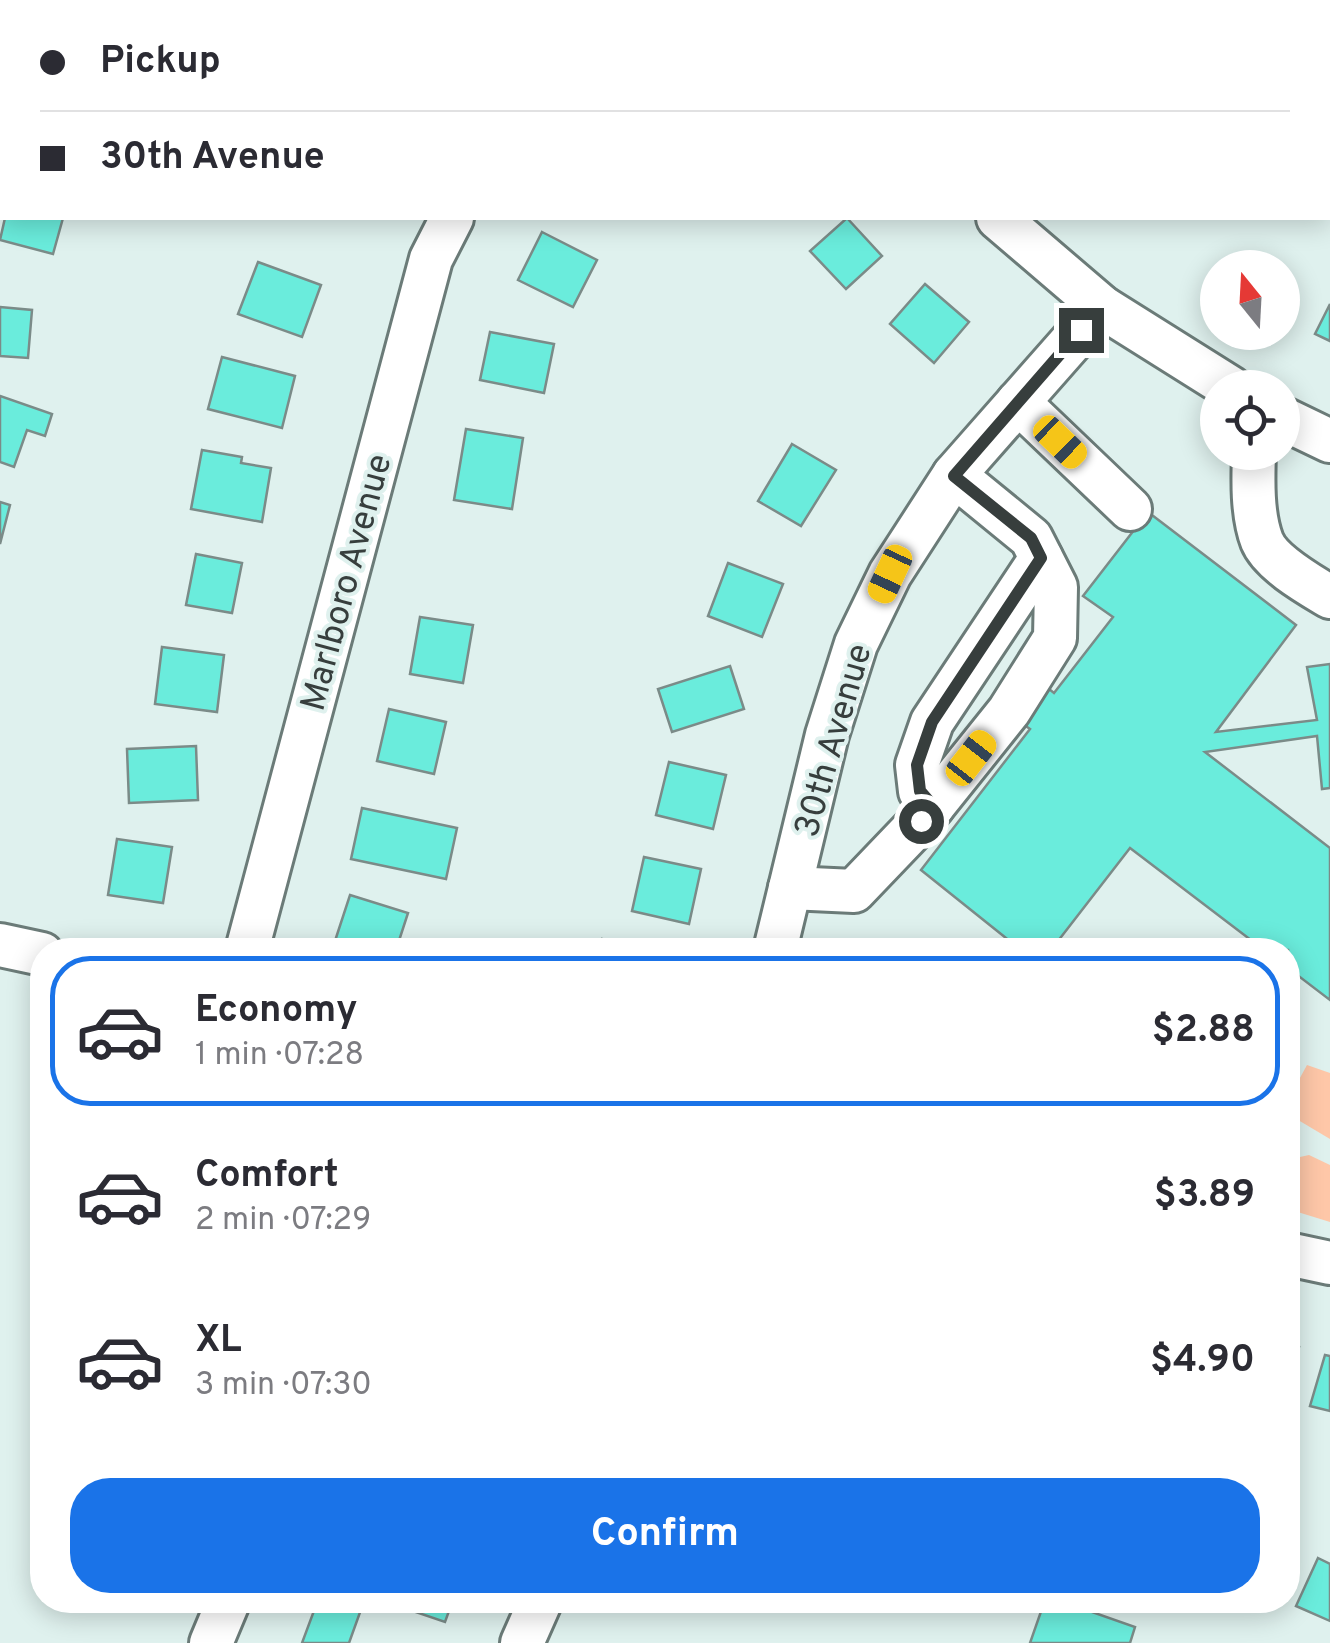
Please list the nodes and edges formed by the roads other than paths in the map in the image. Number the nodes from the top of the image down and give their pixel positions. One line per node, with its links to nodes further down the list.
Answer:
1 (451, 220): 15 (street, Marlboro Avenue)
2 (1000, 220): 3 (street)
3 (1102, 307): 4 (street); 5 (street, 30th Avenue)
4 (1202, 370)
5 (1018, 402): 9 (street, 30th Avenue); 10 (street)
6 (1300, 427): 7 (street)
7 (1330, 441)
8 (1254, 470): 12 (street)
9 (954, 476): 11 (street); 14 (street, 30th Avenue)
10 (1130, 510)
11 (1041, 558): 13 (street); 13 (street)
12 (1330, 597)
13 (933, 806): 14 (street)
14 (790, 888): 16 (street, 30th Avenue)
15 (250, 938)
16 (778, 938)
17 (0, 945): 18 (street)
18 (30, 951)
19 (1300, 1257): 20 (street)
20 (1330, 1264)
21 (223, 1613): 23 (street)
22 (535, 1613): 24 (street)
23 (212, 1643)
24 (522, 1643)

